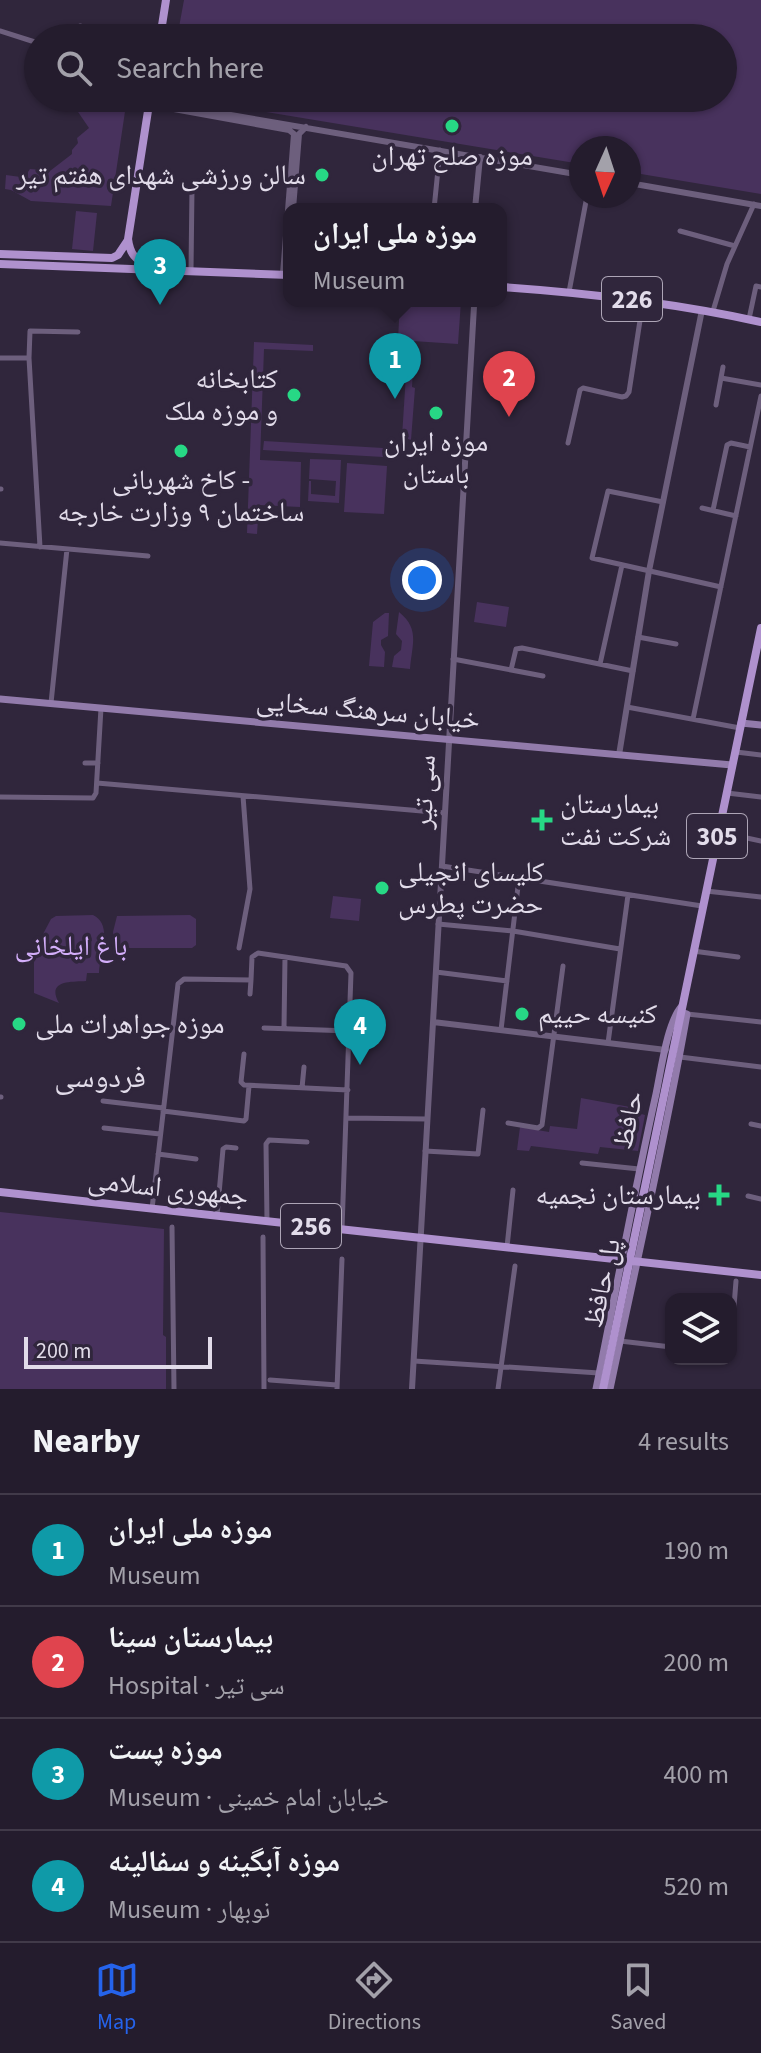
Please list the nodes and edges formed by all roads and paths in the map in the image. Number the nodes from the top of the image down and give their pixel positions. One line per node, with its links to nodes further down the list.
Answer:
1 (166, 0): 2 (main road)
2 (162, 24)
3 (0, 31): 4 (street)
4 (24, 39)
5 (147, 112): 21 (main road)
6 (202, 112): 14 (street)
7 (215, 112): 8 (street)
8 (306, 127): 9 (street); 15 (street)
9 (440, 150): 10 (street); 16 (street)
10 (480, 157): 11 (street); 17 (street)
11 (569, 173)
12 (641, 185): 18 (street)
13 (192, 188): 26 (street)
14 (290, 203)
15 (293, 203)
16 (435, 203)
17 (476, 203)
18 (758, 205): 22 (street)
19 (585, 208): 30 (street)
20 (680, 231): 22 (street)
21 (128, 239): 23 (main road); 25 (main road)
22 (735, 246): 34 (street)
23 (0, 254)
24 (0, 264): 25 (main road)
25 (153, 268): 26 (main road)
26 (191, 270): 27 (main road)
27 (283, 275)
28 (507, 287): 30 (main road, 226)
29 (761, 287): 35 (street)
30 (569, 292): 31 (main road, 226)
31 (643, 301): 33 (main road, 226); 45 (street)
32 (474, 307): 61 (street, سی تیر)
33 (702, 310): 34 (main road, 226); 47 (street)
34 (712, 312): 35 (main road, 226)
35 (749, 319): 36 (main road, 226)
36 (761, 322)
37 (78, 332): 39 (street)
38 (0, 358): 39 (street)
39 (29, 358): 52 (street)
40 (723, 367): 41 (street)
41 (721, 378): 42 (street); 44 (street)
42 (761, 385)
43 (761, 396): 46 (street)
44 (716, 405)
45 (568, 443)
46 (750, 447): 49 (street); 50 (street)
47 (663, 502): 55 (street); 56 (street)
48 (702, 508): 49 (street)
49 (713, 510): 50 (street)
50 (736, 516): 57 (street)
51 (0, 543): 52 (street)
52 (40, 547): 53 (street)
53 (67, 549): 54 (street); 67 (street)
54 (148, 556)
55 (622, 565): 56 (street); 62 (street)
56 (649, 571): 57 (street); 59 (street)
57 (721, 587): 70 (street)
58 (761, 628): 72 (main road, حافظ / 305)
59 (638, 637): 60 (street); 64 (street)
60 (676, 644)
61 (453, 659): 63 (street); 73 (street, سی تیر)
62 (600, 664): 63 (street); 64 (street)
63 (511, 670): 65 (street)
64 (633, 671): 68 (street)
65 (543, 676)
66 (0, 699): 67 (main road, خیابان سرهنگ سخایی)
67 (51, 703): 69 (main road, خیابان سرهنگ سخایی)
68 (627, 707): 70 (street); 75 (street)
69 (101, 708): 73 (main road, خیابان سرهنگ سخایی); 78 (street)
70 (693, 719): 72 (street)
71 (761, 725): 72 (main road)
72 (740, 726): 74 (main road, حافظ / 305)
73 (449, 739): 75 (main road, خیابان سرهنگ سخایی); 85 (street, سی تیر)
74 (735, 752): 76 (street); 79 (main road, حافظ / 305)
75 (619, 755): 79 (main road, خیابان سرهنگ سخایی)
76 (761, 755)
77 (85, 763): 78 (street)
78 (98, 763): 80 (street)
79 (732, 765): 81 (main road, حافظ / 305)
80 (97, 783): 82 (street); 83 (street)
81 (726, 793): 84 (street); 86 (main road, حافظ / 305)
82 (243, 796): 85 (street); 96 (street)
83 (0, 797)
84 (761, 797)
85 (445, 813): 88 (street, سی تیر)
86 (718, 832): 87 (street); 90 (main road, حافظ / 305)
87 (761, 841)
88 (442, 866): 89 (street); 94 (street, سی تیر)
89 (519, 878): 91 (street); 95 (street)
90 (705, 891): 92 (street); 93 (main road, حافظ / 305)
91 (628, 895): 93 (street); 97 (street)
92 (761, 897)
93 (702, 906): 98 (main road, حافظ / 305)
94 (438, 924): 95 (street); 102 (street, سی تیر)
95 (513, 931): 97 (street); 104 (street)
96 (239, 948)
97 (620, 949): 114 (street)
98 (693, 951): 100 (street); 106 (main road, حافظ / 305)
99 (285, 957): 103 (street); 110 (street); 112 (street)
100 (738, 957)
101 (563, 966): 113 (street)
102 (436, 972): 104 (street); 107 (street, سی تیر)
103 (251, 980): 105 (street); 125 (street)
104 (507, 981): 111 (street)
105 (250, 994)
106 (684, 1010): 108 (street); 115 (main road, حافظ / 305); 116 (main road, حافظ); 118 (main road, حافظ)
107 (433, 1022): 111 (street); 128 (street, سی تیر)
108 (761, 1022)
109 (264, 1028): 110 (street)
110 (284, 1028): 112 (street)
111 (501, 1030): 113 (street)
112 (350, 1031): 123 (street)
113 (553, 1036): 114 (street); 129 (street)
114 (608, 1043): 116 (street)
115 (674, 1044): 174 (main road, پل حافظ / 305)
116 (666, 1050): 140 (main road, حافظ)
117 (244, 1054): 121 (street)
118 (680, 1057): 120 (street); 148 (main road, حافظ)
119 (304, 1067): 122 (street)
120 (761, 1067)
121 (249, 1086): 122 (street); 125 (street)
122 (302, 1088): 123 (street)
123 (348, 1090): 127 (street)
124 (103, 1101): 125 (street)
125 (163, 1110): 133 (street)
126 (483, 1110): 136 (street)
127 (346, 1118): 128 (street); 151 (street)
128 (427, 1119): 136 (street, سی تیر)
129 (508, 1123)
130 (751, 1124): 131 (street)
131 (761, 1126)
132 (104, 1128): 133 (street)
133 (160, 1134): 137 (street)
134 (307, 1142): 149 (street)
135 (236, 1148): 147 (street)
136 (425, 1151): 153 (street, سی تیر)
137 (158, 1154): 138 (street); 145 (street)
138 (196, 1159)
139 (582, 1163): 140 (street)
140 (639, 1169): 146 (main road, حافظ)
141 (513, 1190): 154 (street)
142 (0, 1192): 145 (main road, جمهوری اسلامی / 256)
143 (748, 1196): 144 (street)
144 (761, 1199)
145 (152, 1209): 147 (main road, جمهوری اسلامی / 256)
146 (631, 1215): 148 (main road); 156 (main road, حافظ)
147 (217, 1216): 149 (main road, جمهوری اسلامی / 256)
148 (647, 1219): 157 (main road, حافظ)
149 (267, 1221): 151 (main road, جمهوری اسلامی / 256)
150 (172, 1227): 169 (street)
151 (342, 1229): 153 (main road, جمهوری اسلامی / 256)
152 (263, 1237): 170 (street)
153 (420, 1238): 154 (main road, جمهوری اسلامی / 256); 164 (street, سی تیر)
154 (507, 1247): 156 (main road, جمهوری اسلامی / 256)
155 (342, 1259): 168 (street)
156 (622, 1259): 157 (main road, جمهوری اسلامی / 256); 166 (main road, حافظ)
157 (638, 1261): 160 (main road, جمهوری اسلامی / 256); 162 (main road, حافظ)
158 (515, 1266): 165 (street)
159 (761, 1275): 160 (main road, جمهوری اسلامی / 256)
160 (737, 1276): 161 (street)
161 (735, 1293)
162 (620, 1341): 163 (street); 175 (main road, حافظ)
163 (665, 1346)
164 (414, 1361): 165 (street); 171 (street, سی تیر)
165 (501, 1367): 166 (street); 172 (street)
166 (599, 1373): 173 (main road, حافظ)
167 (270, 1380): 168 (street)
168 (337, 1387)
169 (174, 1389)
170 (264, 1389)
171 (412, 1389)
172 (498, 1389)
173 (596, 1389)
174 (603, 1389)
175 (610, 1389)

